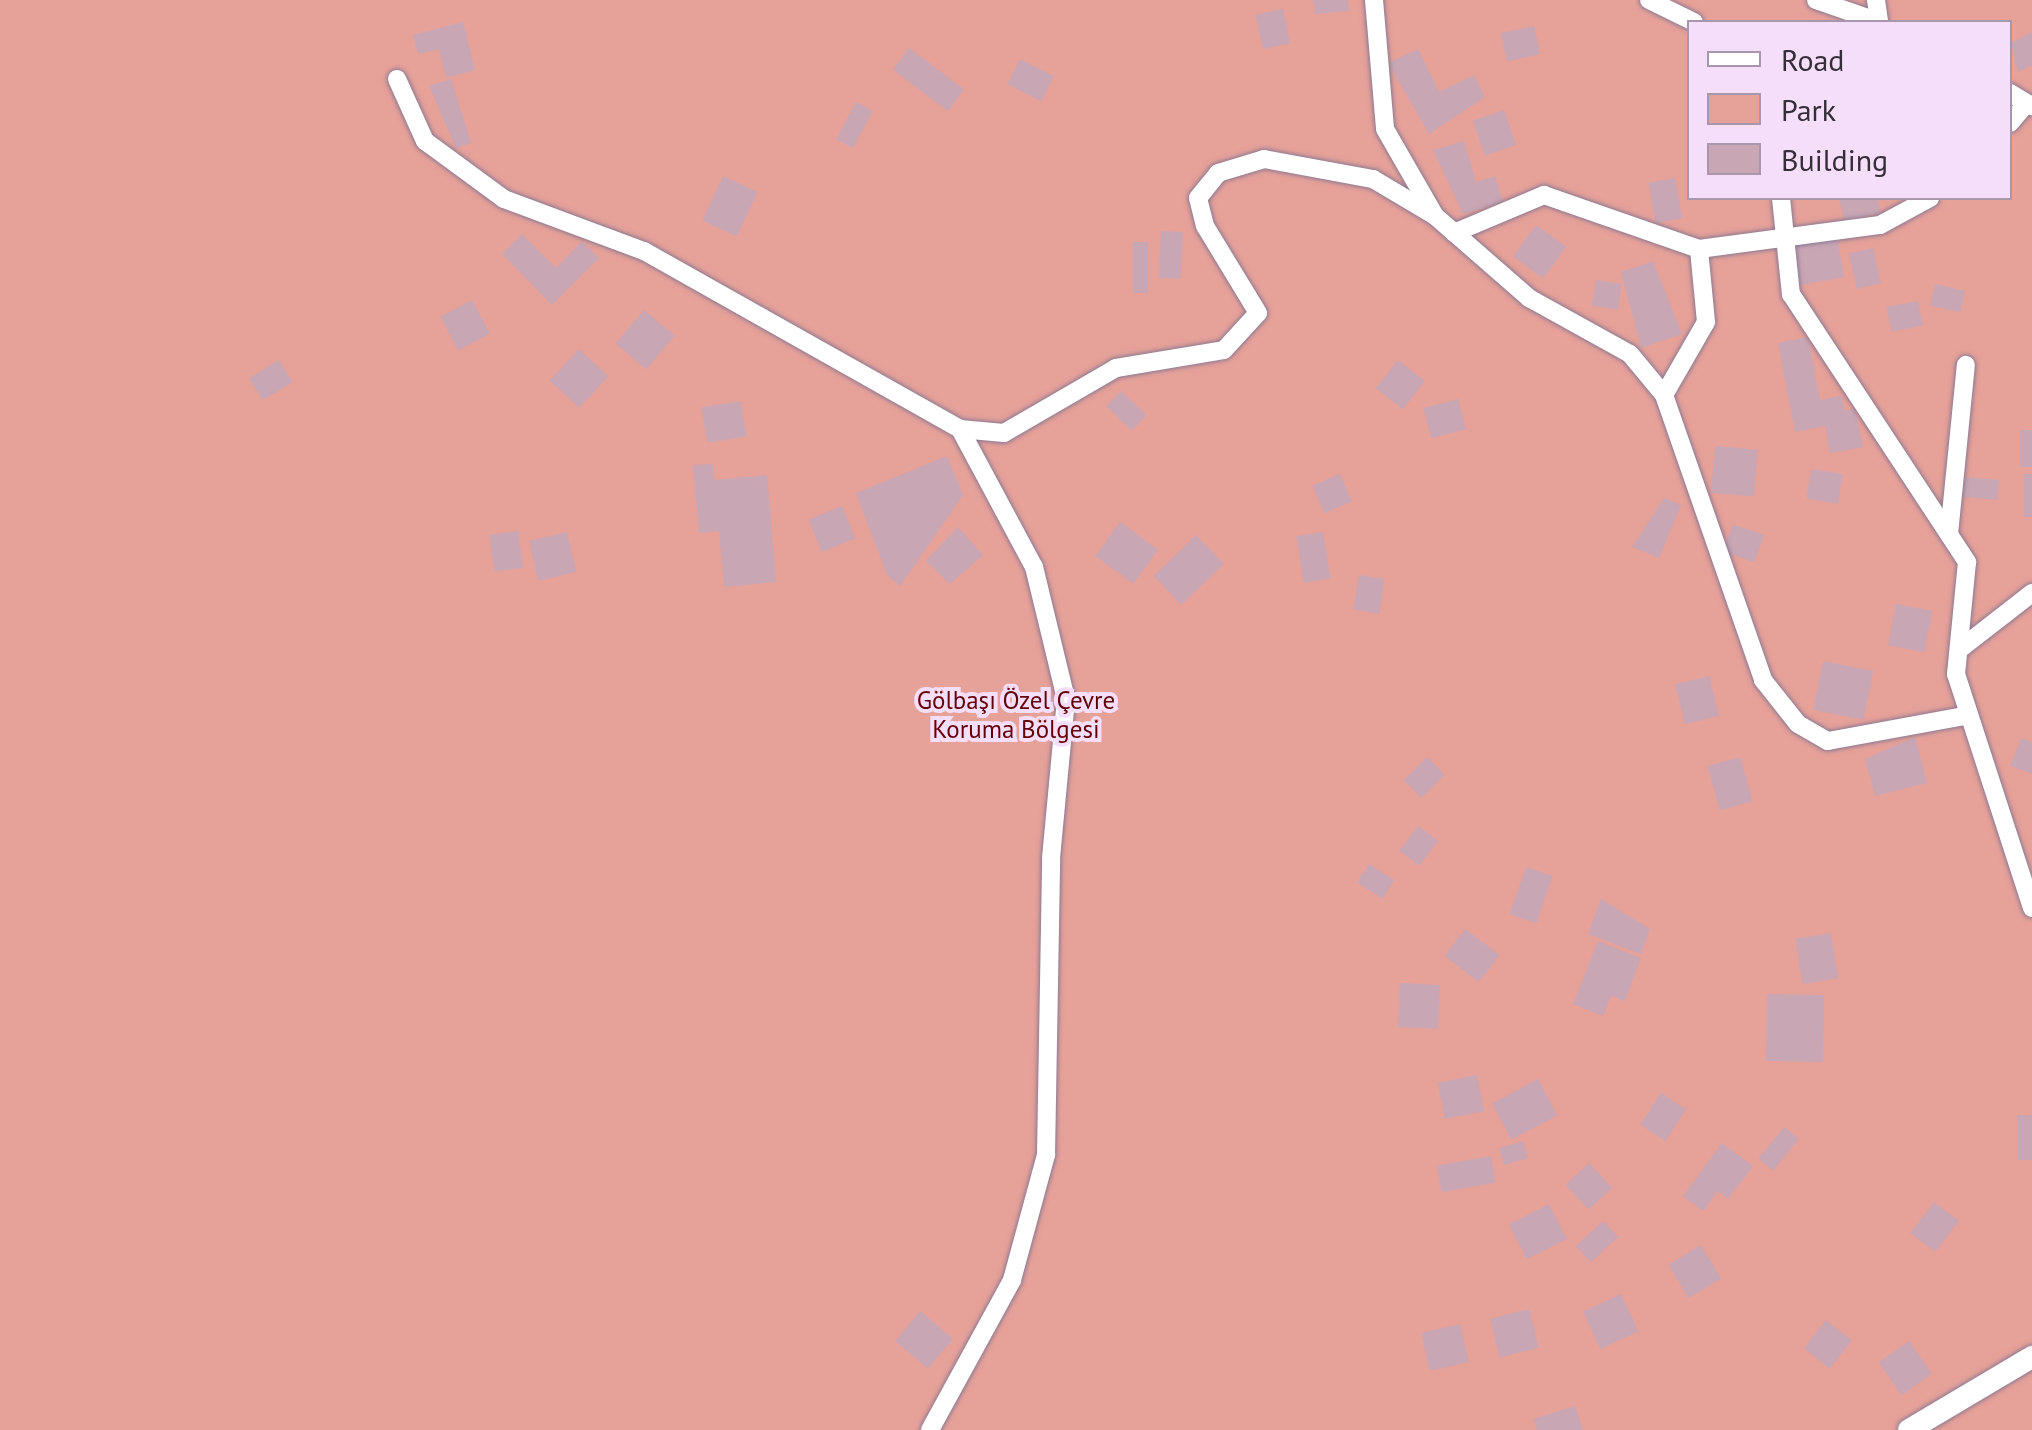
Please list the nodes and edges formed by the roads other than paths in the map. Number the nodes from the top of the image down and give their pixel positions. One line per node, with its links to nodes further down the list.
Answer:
1 (1374, 0): 9 (street)
2 (1649, 0): 4 (street)
3 (1816, 0): 5 (street)
4 (1690, 20)
5 (1873, 20)
6 (397, 78): 15 (street)
7 (1781, 200): 11 (street)
8 (1926, 200): 11 (street)
9 (1435, 216): 10 (street); 15 (street)
10 (1454, 233): 12 (street); 14 (street)
11 (1780, 237): 12 (street); 16 (street)
12 (1699, 249): 14 (street)
13 (1966, 365): 16 (street)
14 (1664, 396): 19 (street)
15 (960, 430): 22 (street)
16 (1949, 534): 18 (street)
17 (2032, 593): 18 (street)
18 (1960, 649): 19 (street)
19 (1964, 716): 20 (street)
20 (2031, 894)
21 (2032, 1357): 23 (street)
22 (930, 1430)
23 (1910, 1430)

